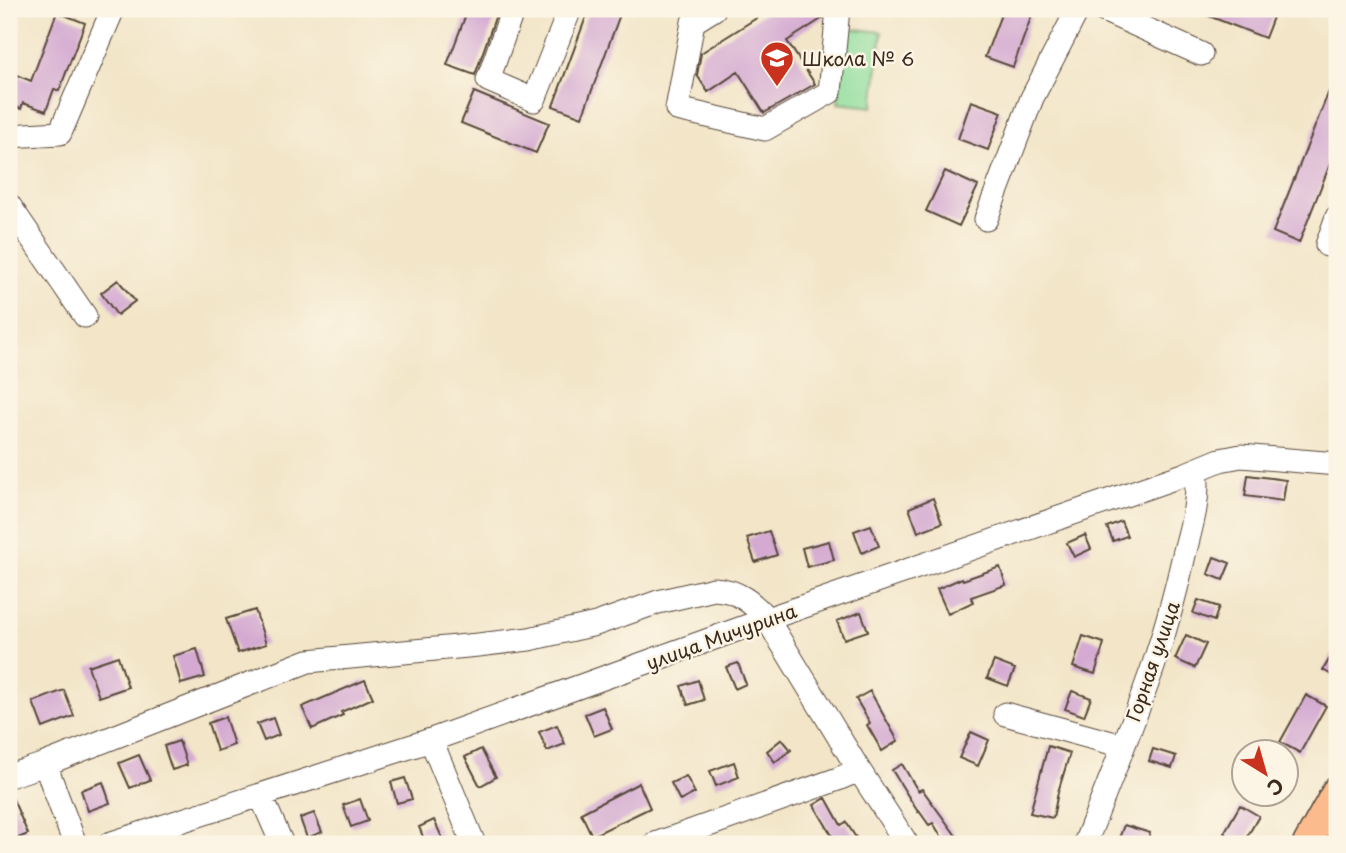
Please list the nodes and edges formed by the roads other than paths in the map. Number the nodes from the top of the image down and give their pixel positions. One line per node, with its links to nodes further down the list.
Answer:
1 (113, 9): 9 (street)
2 (513, 9): 3 (street)
3 (570, 9)
4 (714, 9): 5 (street)
5 (838, 9)
6 (1078, 9): 12 (street)
7 (1101, 9): 8 (street)
8 (1201, 54)
9 (9, 136)
10 (9, 205): 14 (street)
11 (1337, 217): 13 (street)
12 (986, 219)
13 (1327, 245)
14 (85, 316)
15 (1337, 464): 16 (street, улица Мичурина)
16 (1196, 471): 17 (street, улица Мичурина); 20 (street, Горная улица)
17 (768, 619): 19 (street, улица Мичурина); 21 (street); 22 (street)
18 (1005, 714): 20 (street)
19 (431, 740): 25 (street, улица Мичурина); 29 (street)
20 (1123, 746): 32 (street, Горная улица)
21 (45, 764): 23 (street); 26 (street)
22 (859, 770): 30 (street); 31 (street)
23 (9, 776)
24 (1337, 790): 33 (main road)
25 (261, 796): 27 (street, улица Мичурина); 28 (street)
26 (75, 844)
27 (109, 844)
28 (282, 844)
29 (474, 844)
30 (654, 844)
31 (907, 844)
32 (1085, 844)
33 (1307, 844)

